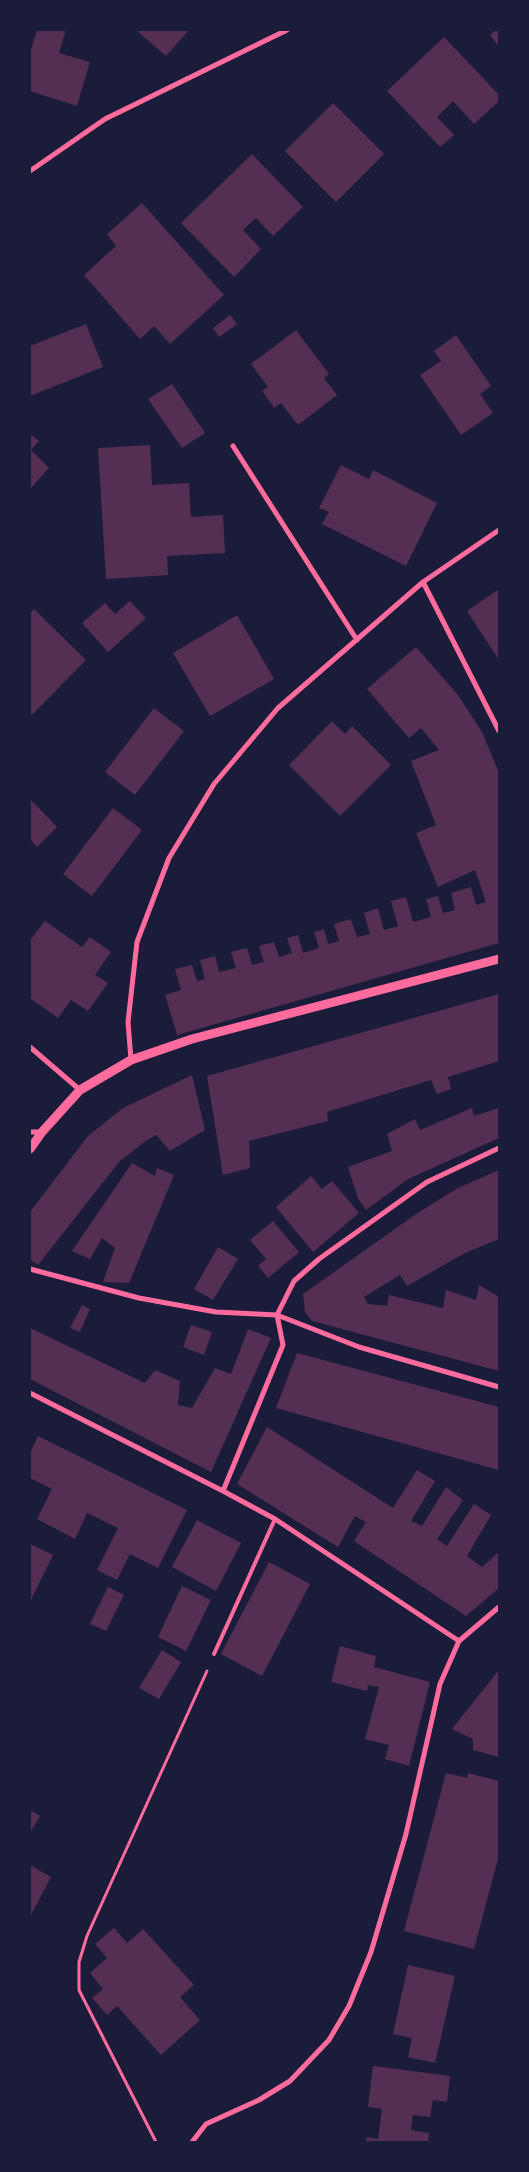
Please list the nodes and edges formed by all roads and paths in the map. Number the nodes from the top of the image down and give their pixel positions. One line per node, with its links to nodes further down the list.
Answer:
1 (287, 30): 2 (street)
2 (30, 171)
3 (233, 446): 6 (street)
4 (499, 530): 5 (street)
5 (423, 582): 6 (street); 7 (street)
6 (357, 640): 10 (street)
7 (499, 731)
8 (499, 959): 10 (street)
9 (30, 1047): 11 (street)
10 (131, 1060): 11 (street)
11 (80, 1090): 13 (street)
12 (30, 1132): 13 (street)
13 (42, 1132): 15 (street)
14 (499, 1148): 17 (street)
15 (30, 1149)
16 (30, 1269): 17 (street)
17 (277, 1315): 18 (street); 20 (street)
18 (499, 1387)
19 (30, 1393): 20 (street)
20 (223, 1490): 21 (street)
21 (275, 1519): 23 (street); 24 (lane)
22 (499, 1607): 23 (street)
23 (459, 1641): 26 (street)
24 (214, 1654): 25 (path)
25 (156, 2142)
26 (192, 2142)

